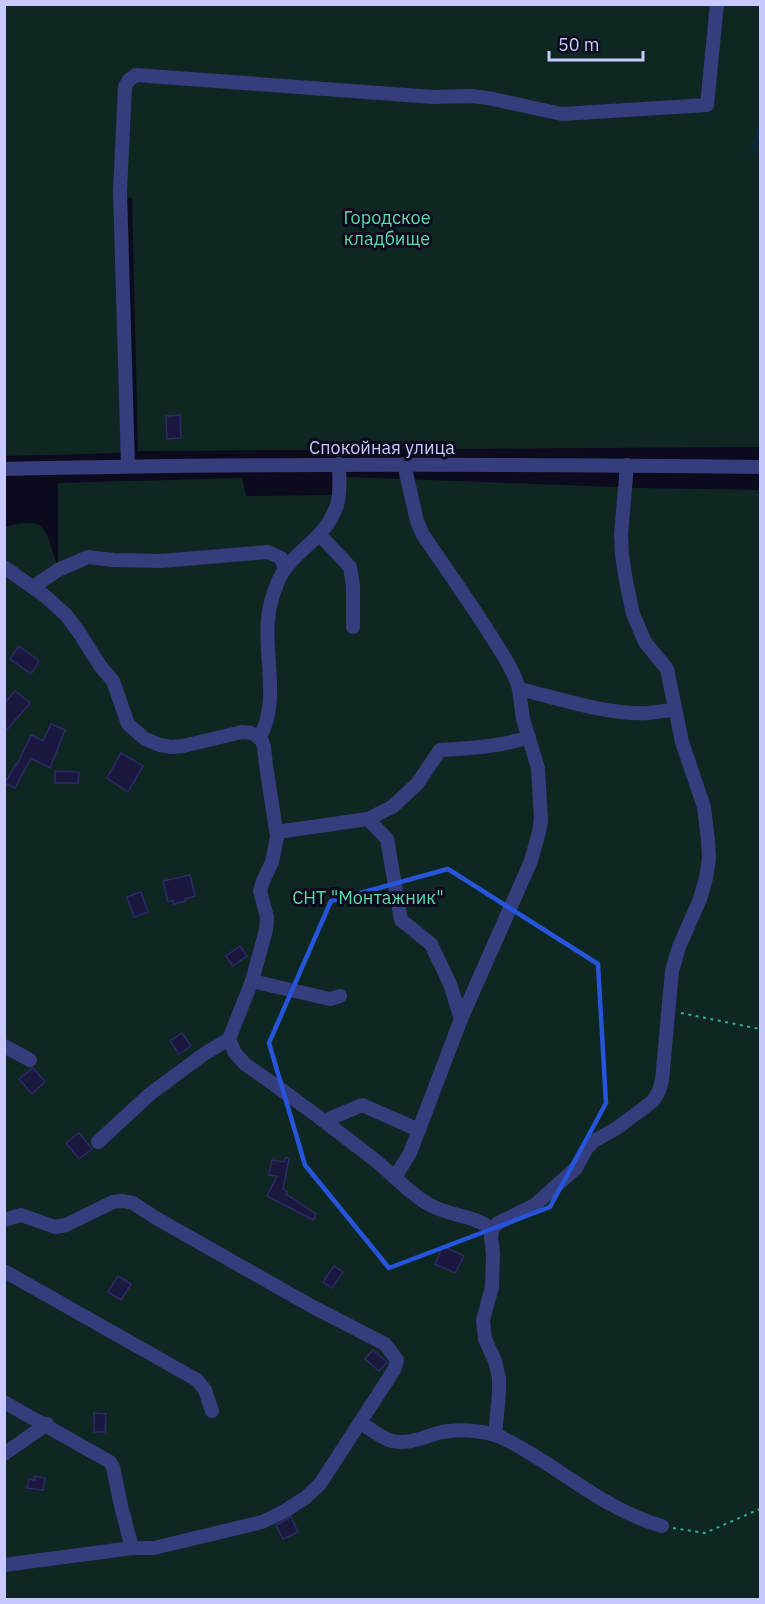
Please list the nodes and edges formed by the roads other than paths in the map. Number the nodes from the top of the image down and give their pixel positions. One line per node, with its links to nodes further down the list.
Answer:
1 (717, 4): 5 (street)
2 (339, 464): 3 (street, Спокойная улица); 5 (street, Спокойная улица); 8 (street)
3 (404, 464): 4 (street, Спокойная улица); 13 (street)
4 (627, 465): 6 (street, Спокойная улица); 14 (street)
5 (128, 466): 7 (street, Спокойная улица)
6 (760, 467)
7 (4, 469)
8 (320, 535): 10 (street); 12 (street)
9 (4, 567): 11 (street)
10 (285, 569): 11 (street); 16 (street)
11 (33, 587): 16 (street)
12 (353, 627)
13 (519, 688): 14 (street); 15 (street)
14 (675, 709): 30 (street)
15 (529, 737): 17 (street); 21 (street)
16 (259, 738): 18 (street)
17 (368, 819): 18 (street); 21 (street)
18 (276, 832): 19 (street)
19 (252, 981): 20 (street); 22 (street)
20 (340, 996)
21 (461, 1019): 26 (street)
22 (229, 1039): 25 (street); 27 (street)
23 (4, 1046): 24 (street)
24 (30, 1060)
25 (324, 1121): 26 (street); 28 (street)
26 (419, 1130): 28 (street)
27 (98, 1142)
28 (395, 1177): 30 (street)
29 (4, 1220): 34 (street)
30 (492, 1228): 36 (street)
31 (4, 1271): 33 (street)
32 (4, 1402): 35 (street)
33 (212, 1411)
34 (361, 1423): 36 (street); 39 (street)
35 (46, 1424): 37 (street); 39 (street)
36 (495, 1435): 38 (street)
37 (4, 1454)
38 (662, 1526)
39 (132, 1548): 40 (street)
40 (4, 1565)

